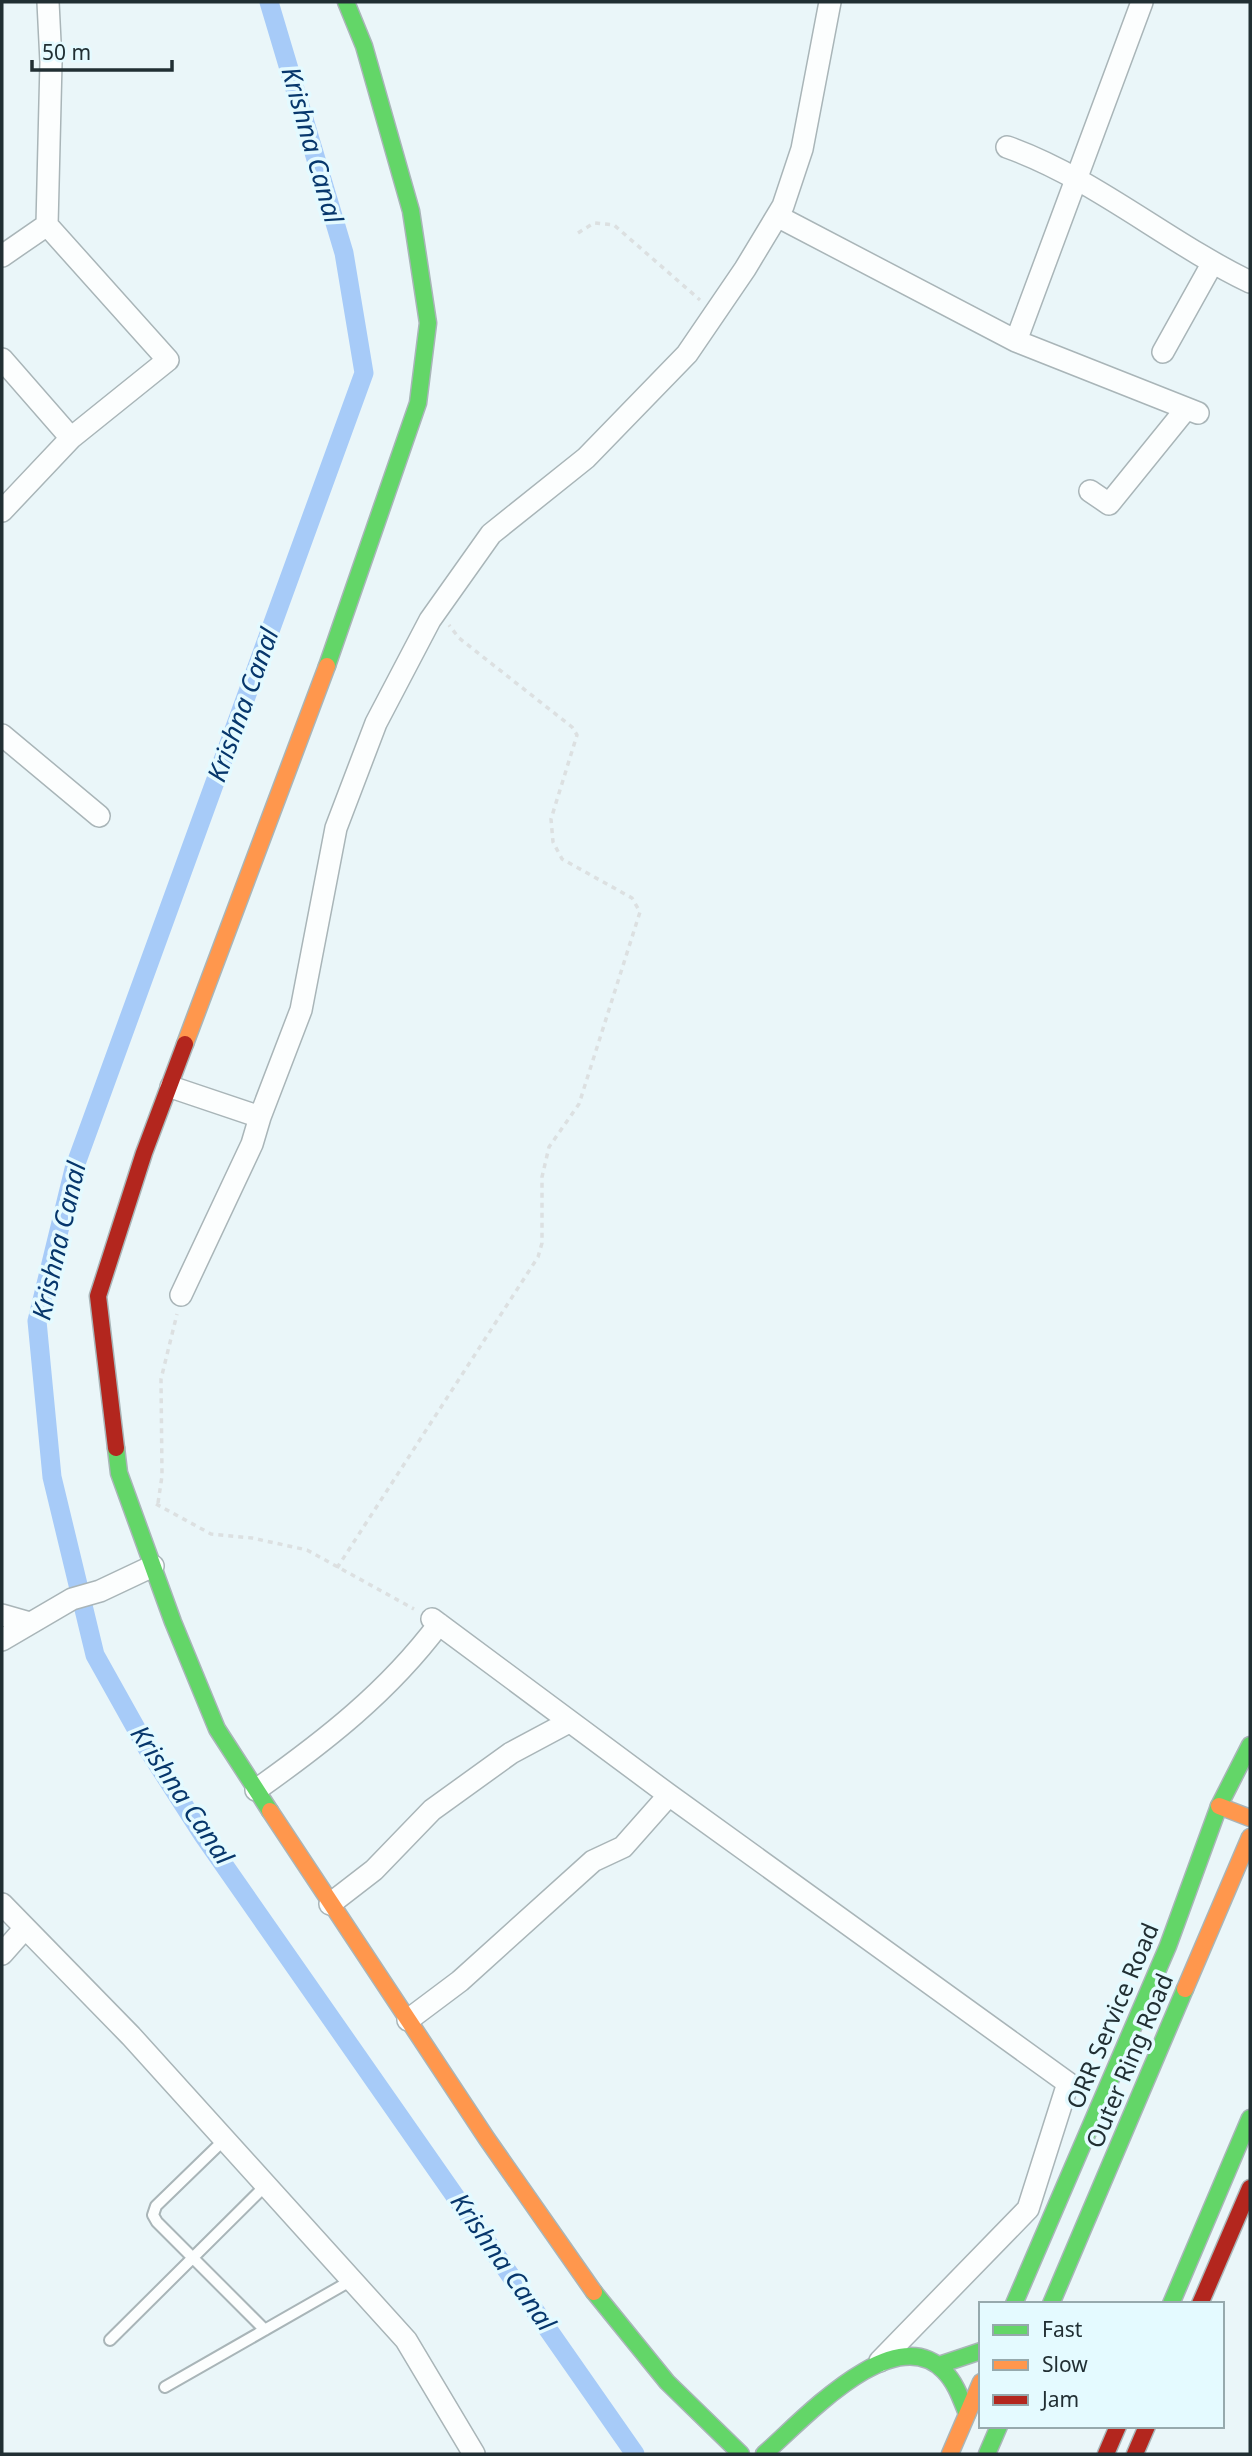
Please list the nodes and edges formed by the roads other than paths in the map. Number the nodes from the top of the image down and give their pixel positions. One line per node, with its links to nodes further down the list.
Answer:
1 (48, 2): 8 (street)
2 (346, 2): 20 (main road)
3 (830, 2): 7 (street)
4 (1142, 2): 6 (street)
5 (1007, 147): 6 (street)
6 (1076, 179): 10 (street); 12 (street)
7 (777, 216): 12 (street); 21 (street)
8 (47, 225): 9 (street); 15 (street)
9 (2, 256)
10 (1212, 264): 11 (street); 13 (street)
11 (1250, 282)
12 (1016, 341): 16 (street)
13 (1163, 352)
14 (2, 359): 15 (street)
15 (71, 438): 17 (street)
16 (1090, 491)
17 (2, 511)
18 (2, 735): 19 (street)
19 (99, 816)
20 (171, 1087): 21 (street); 23 (main road)
21 (260, 1117): 22 (street)
22 (181, 1294)
23 (153, 1566): 25 (street); 29 (main road)
24 (2, 1615): 25 (street)
25 (30, 1623): 26 (street)
26 (2, 1640)
27 (569, 1722): 29 (street); 30 (street); 34 (street)
28 (1250, 1745): 31 (main road, ORR Service Road)
29 (256, 1790): 34 (main road)
30 (669, 1795): 38 (street); 52 (street)
31 (1219, 1807): 32 (main road); 45 (main road, ORR Service Road)
32 (1250, 1818)
33 (1250, 1838): 46 (main road, Outer Ring Road)
34 (330, 1903): 38 (main road)
35 (2, 1905): 36 (street)
36 (25, 1928): 37 (street); 40 (street)
37 (2, 1954)
38 (408, 2020): 61 (main road)
39 (1250, 2118): 47 (main road)
40 (225, 2139): 41 (street); 43 (lane)
41 (266, 2185): 43 (lane); 44 (street)
42 (1250, 2188): 48 (main road)
43 (192, 2258): 49 (lane); 50 (lane)
44 (352, 2280): 49 (lane); 60 (street)
45 (1015, 2302)
46 (1052, 2302)
47 (1172, 2302)
48 (1201, 2302)
49 (265, 2330): 54 (lane)
50 (110, 2340)
51 (979, 2352): 53 (main road)
52 (879, 2363): 53 (main road); 62 (main road)
53 (939, 2365): 56 (main road)
54 (165, 2387)
55 (979, 2387): 56 (main road)
56 (967, 2414): 63 (main road)
57 (998, 2428): 64 (main road)
58 (1117, 2428): 65 (main road)
59 (1146, 2428): 66 (main road)
60 (474, 2454)
61 (741, 2454)
62 (764, 2454)
63 (950, 2454)
64 (987, 2454)
65 (1106, 2454)
66 (1135, 2454)

